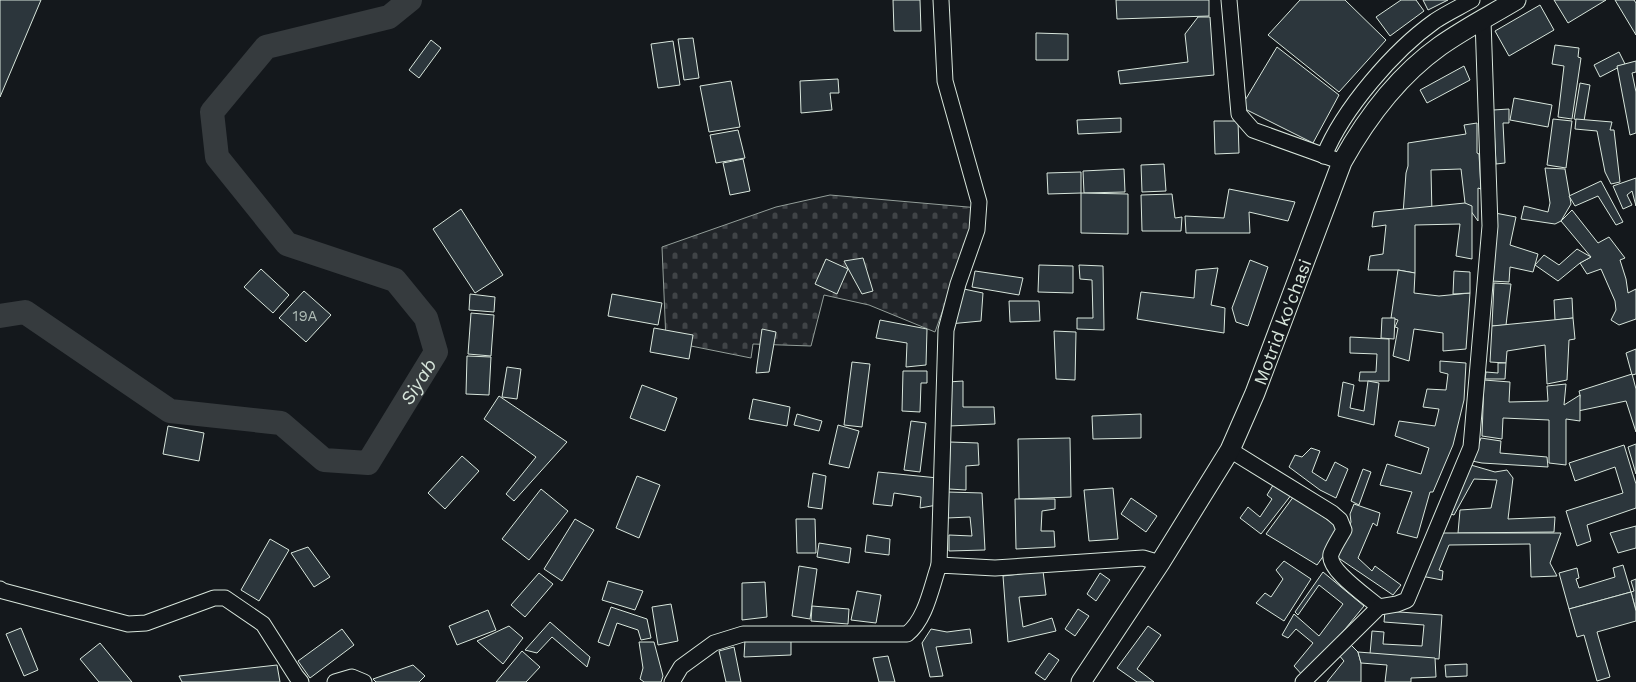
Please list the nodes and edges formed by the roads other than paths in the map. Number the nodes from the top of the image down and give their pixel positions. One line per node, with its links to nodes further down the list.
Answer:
1 (941, 0): 10 (street)
2 (1229, 0): 6 (street)
3 (1472, 0): 6 (street)
4 (1516, 0): 5 (main road, Motrid ko'chasi)
5 (1483, 20): 7 (main road, Motrid ko'chasi); 12 (street)
6 (1324, 156): 7 (street)
7 (1342, 162): 8 (main road, Motrid ko'chasi)
8 (1230, 450): 9 (main road, Motrid ko'chasi); 12 (street)
9 (1160, 563): 10 (street); 17 (main road, Motrid ko'chasi)
10 (939, 566): 16 (street)
11 (0, 589): 13 (street)
12 (1379, 607): 18 (street)
13 (301, 682)
14 (335, 682): 15 (street)
15 (364, 682)
16 (672, 682)
17 (1081, 682)
18 (1303, 682)

